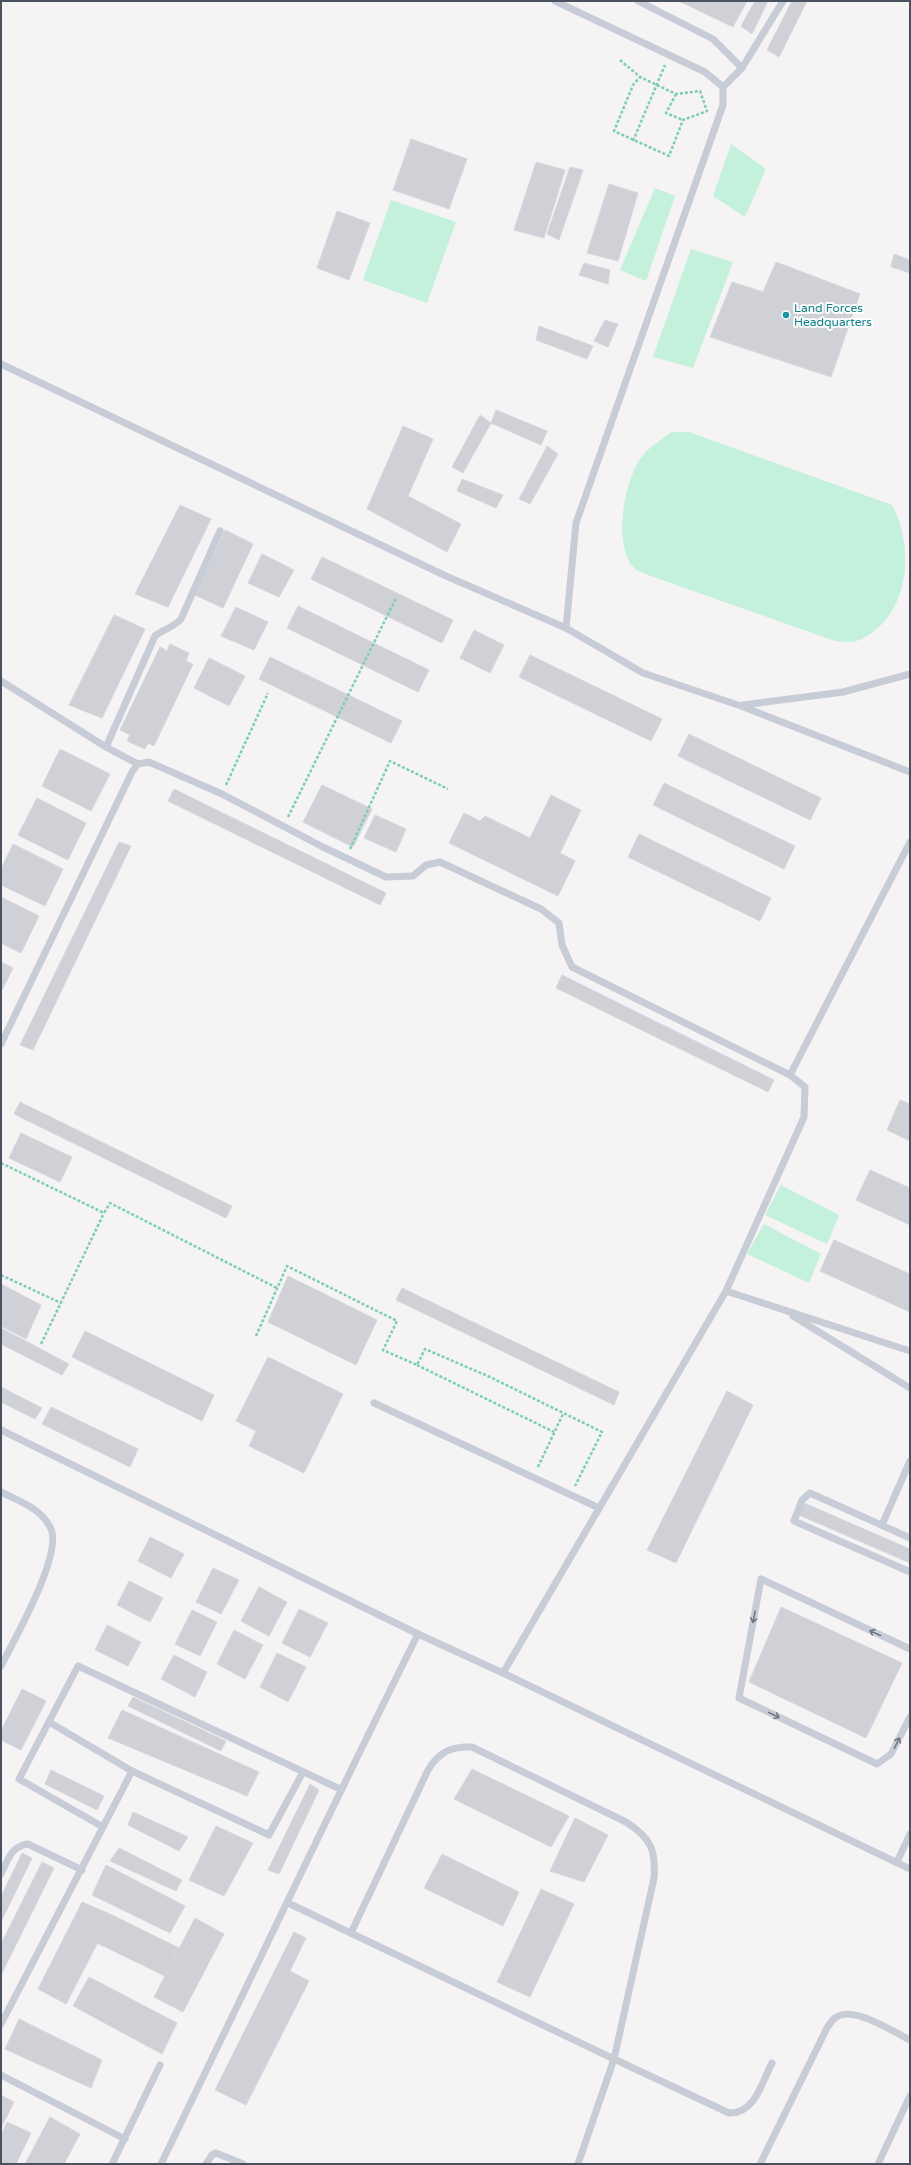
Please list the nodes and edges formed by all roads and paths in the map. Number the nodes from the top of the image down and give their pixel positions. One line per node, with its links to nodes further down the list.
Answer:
1 (555, 1): 4 (lane)
2 (638, 1): 6 (lane)
3 (783, 1): 6 (lane)
4 (668, 55): 8 (path); 9 (lane)
5 (620, 60): 7 (path)
6 (742, 68): 9 (lane)
7 (640, 77): 8 (path); 12 (path)
8 (657, 84): 10 (path); 12 (path)
9 (723, 87): 16 (lane)
10 (676, 94): 11 (path); 11 (path)
11 (683, 120): 12 (path)
12 (633, 140)
13 (1, 364): 16 (lane)
14 (220, 531): 21 (lane)
15 (396, 598): 26 (path)
16 (566, 628): 20 (lane)
17 (910, 674): 20 (lane)
18 (1, 681): 21 (lane)
19 (268, 693): 25 (path)
20 (741, 706): 23 (lane)
21 (106, 747): 22 (lane)
22 (138, 764): 25 (lane); 29 (lane)
23 (910, 772)
24 (448, 790): 28 (path)
25 (222, 794): 26 (lane)
26 (284, 827): 28 (lane)
27 (910, 842): 30 (lane)
28 (346, 858): 30 (lane)
29 (1, 1044)
30 (790, 1075): 35 (lane)
31 (1, 1163): 32 (path)
32 (104, 1213): 34 (path); 36 (path)
33 (1, 1275): 36 (path)
34 (277, 1288): 38 (path); 41 (path)
35 (726, 1291): 37 (lane); 51 (lane)
36 (61, 1303): 39 (path)
37 (783, 1310): 40 (lane); 42 (lane)
38 (256, 1336)
39 (41, 1344)
40 (910, 1351)
41 (417, 1365): 44 (path); 46 (path)
42 (910, 1388)
43 (374, 1402): 48 (lane)
44 (564, 1413): 46 (path); 50 (path)
45 (1, 1430): 55 (lane)
46 (554, 1432): 48 (path)
47 (910, 1460): 52 (lane)
48 (533, 1476): 50 (lane)
49 (1, 1492): 57 (lane)
50 (571, 1493): 51 (lane)
51 (600, 1508): 58 (lane)
52 (882, 1526): 53 (lane); 54 (lane)
53 (910, 1538)
54 (910, 1572)
55 (418, 1634): 58 (lane); 63 (lane)
56 (910, 1649): 59 (lane, one-way to 59)
57 (1, 1666)
58 (503, 1673): 66 (lane)
59 (910, 1717)
60 (49, 1722): 61 (lane); 62 (lane); 64 (lane)
61 (132, 1771): 62 (lane); 64 (lane)
62 (302, 1772): 63 (lane)
63 (340, 1789): 70 (lane)
64 (103, 1827): 68 (lane)
65 (910, 1834): 66 (lane)
66 (897, 1862): 67 (lane)
67 (910, 1869)
68 (82, 1870): 69 (lane); 72 (lane)
69 (1, 1874)
70 (288, 1903): 71 (lane); 81 (lane)
71 (351, 1933): 74 (lane); 74 (lane)
72 (1, 2024)
73 (910, 2040): 85 (lane)
74 (614, 2060): 75 (lane); 84 (lane)
75 (772, 2063)
76 (160, 2065): 79 (lane)
77 (1, 2075): 79 (lane)
78 (910, 2096): 86 (lane)
79 (125, 2138): 80 (lane)
80 (112, 2164)
81 (161, 2164)
82 (206, 2164): 83 (lane)
83 (243, 2164)
84 (578, 2164)
85 (760, 2164)
86 (878, 2164)

